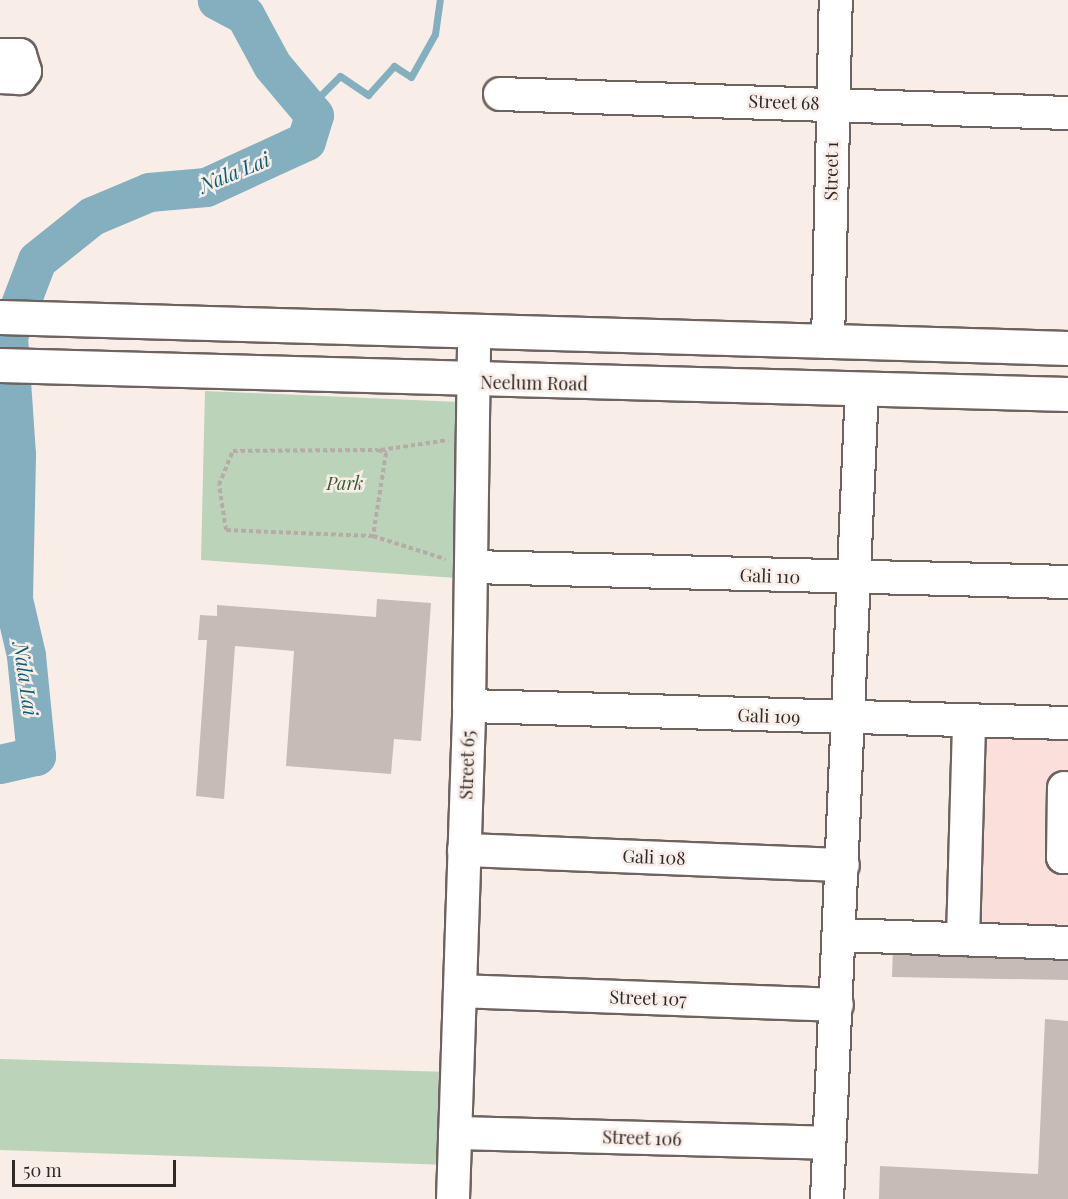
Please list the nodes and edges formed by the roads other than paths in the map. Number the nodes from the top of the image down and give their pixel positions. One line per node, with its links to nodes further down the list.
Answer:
1 (836, 0): 5 (street, Street 1)
2 (0, 55): 3 (street)
3 (0, 77)
4 (500, 94): 5 (street, Street 68)
5 (832, 103): 6 (street, Street 68); 9 (street, Street 1)
6 (1068, 113)
7 (0, 317): 8 (main road)
8 (474, 331): 9 (main road); 12 (street, Street 65)
9 (828, 342): 10 (main road)
10 (1068, 348)
11 (0, 365): 12 (main road, Neelum Road)
12 (477, 382): 13 (main road, Neelum Road); 15 (street, Street 65)
13 (862, 389): 14 (main road, Neelum Road); 16 (street)
14 (1068, 394)
15 (472, 567): 16 (street, Gali 110); 18 (street, Street 65)
16 (855, 578): 17 (street, Gali 110); 19 (street)
17 (1068, 582)
18 (469, 706): 19 (street, Gali 109); 23 (street, Street 65)
19 (848, 718): 20 (street, Gali 109); 25 (street)
20 (969, 721): 21 (street, Gali 109); 27 (street)
21 (1068, 723)
22 (1064, 788): 24 (street)
23 (464, 850): 25 (street, Gali 108); 29 (street, Street 65)
24 (1068, 857)
25 (843, 865): 26 (street)
26 (840, 935): 27 (street); 30 (street)
27 (963, 939): 28 (street)
28 (1068, 943)
29 (460, 991): 30 (street, Street 107); 31 (street, Street 65)
30 (837, 1005): 32 (street)
31 (455, 1133): 32 (street, Street 106); 33 (street, Street 65)
32 (829, 1143): 34 (street)
33 (453, 1199)
34 (827, 1199)

